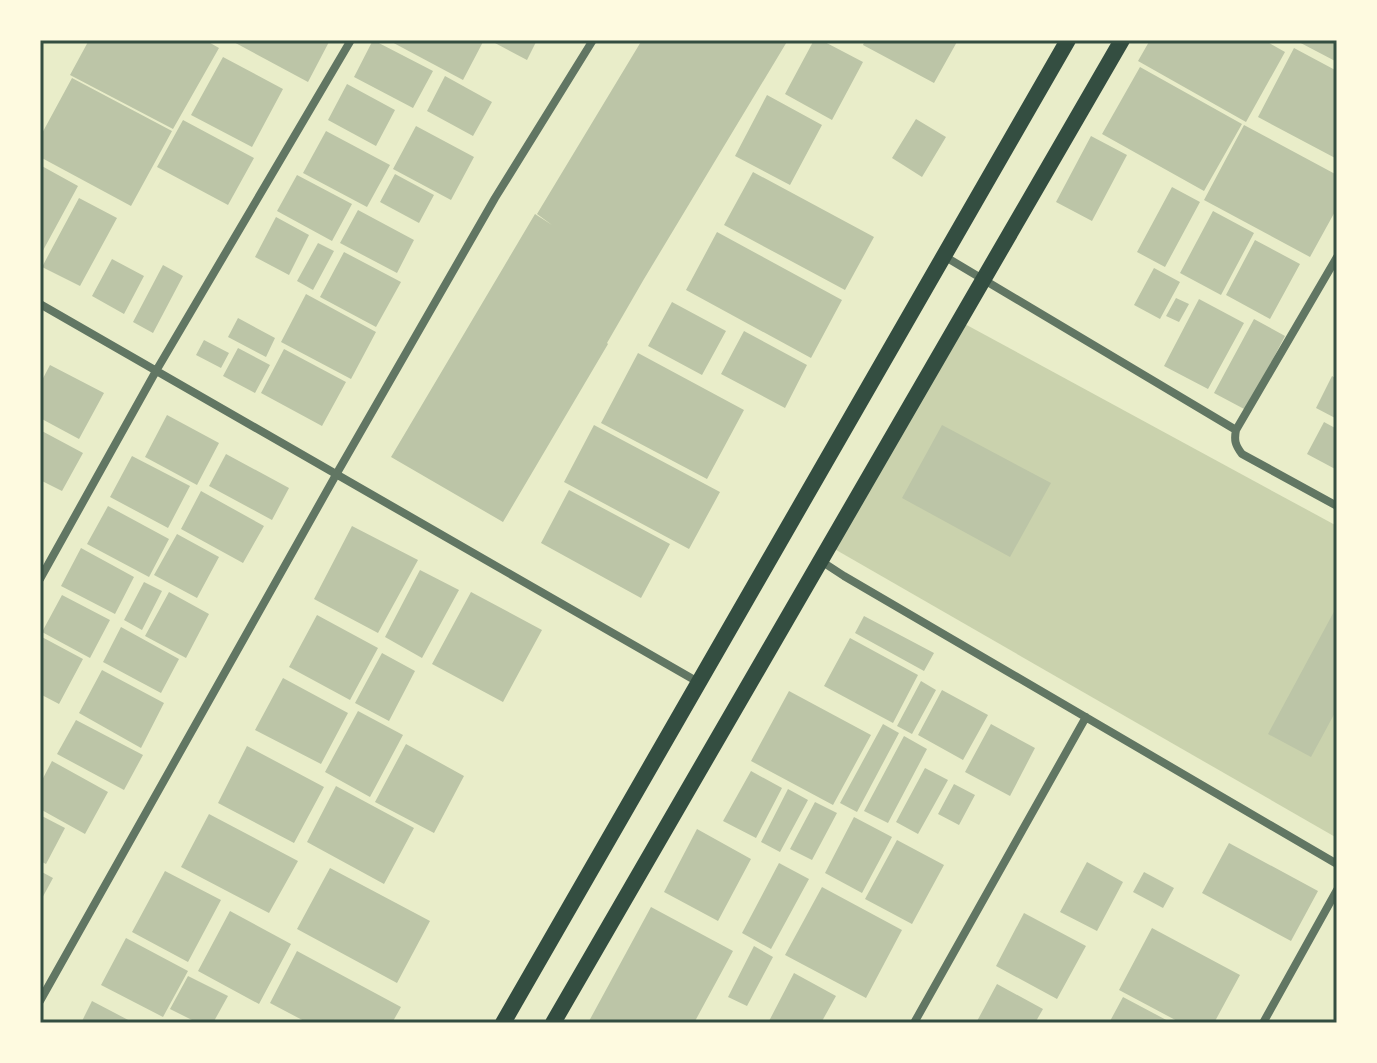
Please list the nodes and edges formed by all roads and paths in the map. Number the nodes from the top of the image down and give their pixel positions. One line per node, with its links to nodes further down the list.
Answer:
1 (351, 40): 9 (street)
2 (593, 40): 11 (street)
3 (1068, 40): 5 (main road)
4 (1122, 40): 7 (main road)
5 (944, 256): 7 (street); 15 (main road)
6 (1337, 257): 10 (street)
7 (983, 279): 10 (street); 13 (main road)
8 (40, 304): 9 (street)
9 (156, 371): 11 (street); 14 (street)
10 (1236, 430): 12 (street)
11 (337, 473): 15 (street); 19 (street)
12 (1337, 506)
13 (821, 560): 16 (street); 21 (main road)
14 (40, 579)
15 (699, 682): 20 (main road)
16 (1086, 717): 17 (street); 22 (street)
17 (1337, 864)
18 (1337, 890): 23 (street)
19 (40, 1001)
20 (503, 1023)
21 (553, 1023)
22 (914, 1023)
23 (1263, 1023)

